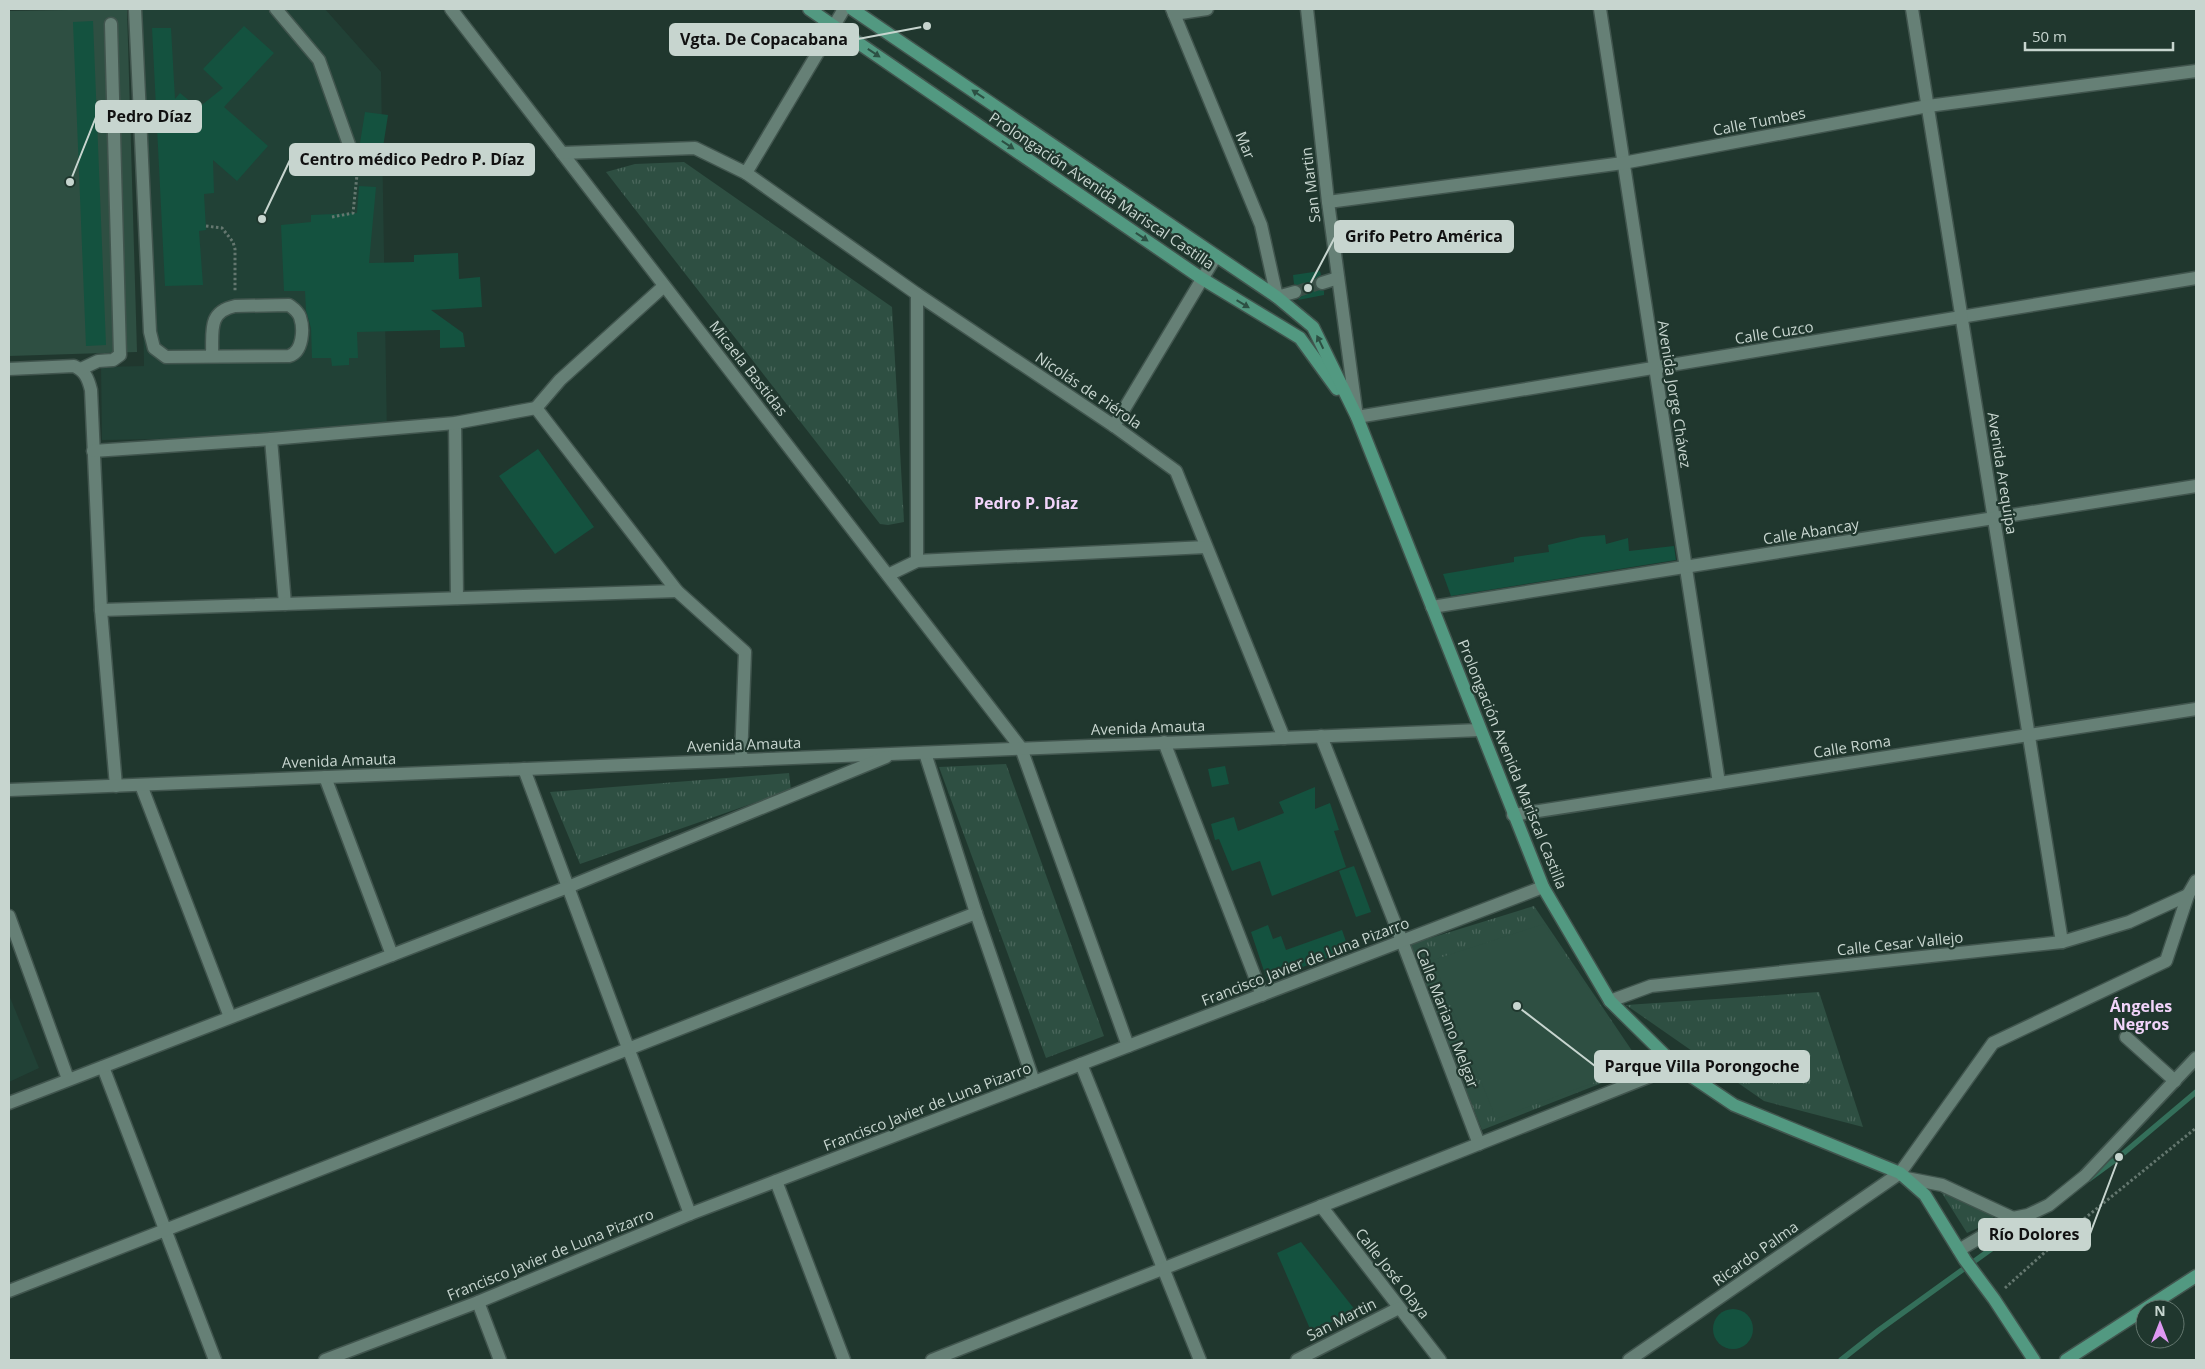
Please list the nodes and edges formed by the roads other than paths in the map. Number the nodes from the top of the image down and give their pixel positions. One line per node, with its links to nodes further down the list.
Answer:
1 (135, 9): 31 (street)
2 (276, 9): 16 (street)
3 (451, 9): 17 (street, Micaela Bastidas)
4 (809, 9): 13 (main road, Prolongación Avenida Mariscal Castilla)
5 (844, 9): 13 (street)
6 (852, 9): 21 (main road, Prolongación Avenida Mariscal Castilla, one-way to 6)
7 (1207, 9): 11 (street)
8 (1307, 9): 20 (street, San Martin)
9 (1600, 9): 18 (street, Avenida Jorge Chávez)
10 (1912, 9): 15 (street, Avenida Arequipa)
11 (1173, 11): 29 (street, Mar)
12 (111, 24): 34 (street)
13 (834, 26): 19 (street); 22 (main road, Prolongación Avenida Mariscal Castilla, one-way to 22)
14 (2196, 70): 15 (street, Calle Tumbes)
15 (1928, 106): 18 (street, Calle Tumbes); 30 (street, Avenida Arequipa)
16 (352, 153)
17 (562, 153): 19 (street, Nicolás de Piérola); 26 (street, Micaela Bastidas)
18 (1623, 163): 20 (street, Calle Tumbes); 32 (street, Avenida Jorge Chávez)
19 (746, 173): 28 (street, Nicolás de Piérola)
20 (1328, 202): 23 (street, San Martin)
21 (1216, 256): 22 (street); 29 (main road, Prolongación Avenida Mariscal Castilla)
22 (1202, 278): 36 (main road, Prolongación Avenida Mariscal Castilla, one-way to 36); 38 (street)
23 (1338, 278): 25 (street); 36 (street, San Martin)
24 (2196, 278): 30 (street, Calle Cuzco)
25 (1322, 283)
26 (664, 286): 35 (street); 46 (street, Micaela Bastidas)
27 (1295, 292): 29 (street)
28 (917, 294): 38 (street, Nicolás de Piérola); 44 (street)
29 (1277, 297): 36 (main road, Prolongación Avenida Mariscal Castilla, one-way to 29)
30 (1962, 317): 32 (street, Calle Cuzco); 42 (street, Avenida Arequipa)
31 (212, 356): 31 (street)
32 (1655, 368): 36 (street, Calle Cuzco); 45 (street, Avenida Jorge Chávez)
33 (9, 369): 34 (street)
34 (81, 369): 40 (street)
35 (536, 408): 37 (street); 47 (street)
36 (1357, 417): 50 (main road, Prolongación Avenida Mariscal Castilla)
37 (455, 423): 39 (street); 48 (street)
38 (1114, 426): 43 (street, Nicolás de Piérola)
39 (271, 439): 40 (street); 49 (street)
40 (94, 451): 51 (street)
41 (2196, 486): 42 (street, Calle Abancay)
42 (1994, 518): 45 (street, Calle Abancay); 54 (street, Avenida Arequipa)
43 (1206, 547): 44 (street); 56 (street, Nicolás de Piérola)
44 (917, 561): 46 (street)
45 (1686, 567): 50 (street, Calle Abancay); 64 (street, Avenida Jorge Chávez)
46 (888, 575): 58 (street, Micaela Bastidas)
47 (677, 591): 48 (street); 61 (street)
48 (457, 598): 49 (street)
49 (285, 604): 51 (street)
50 (1432, 607): 53 (main road, Prolongación Avenida Mariscal Castilla)
51 (101, 610): 66 (street)
52 (2196, 709): 54 (street, Calle Roma)
53 (1480, 730): 55 (street, Avenida Amauta); 68 (main road, Prolongación Avenida Mariscal Castilla)
54 (2028, 735): 64 (street, Calle Roma); 76 (street, Avenida Arequipa)
55 (1321, 736): 56 (street, Avenida Amauta); 75 (street, Calle Mariano Melgar)
56 (1284, 738): 57 (street, Avenida Amauta)
57 (1164, 742): 58 (street, Avenida Amauta); 78 (street)
58 (1021, 748): 59 (street, Avenida Amauta); 82 (street, Micaela Bastidas)
59 (925, 752): 60 (street, Avenida Amauta); 73 (street)
60 (893, 754): 61 (street, Avenida Amauta); 70 (street)
61 (741, 760): 62 (street, Avenida Amauta)
62 (524, 769): 63 (street, Avenida Amauta); 70 (street)
63 (325, 777): 65 (street, Avenida Amauta); 77 (street)
64 (1719, 783): 68 (street, Calle Roma)
65 (141, 785): 66 (street, Avenida Amauta); 80 (street)
66 (116, 786): 67 (street, Avenida Amauta)
67 (9, 790)
68 (1513, 815): 71 (main road, Prolongación Avenida Mariscal Castilla)
69 (2196, 881): 72 (street, Ricardo Palma)
70 (568, 887): 77 (street); 83 (street)
71 (1543, 887): 75 (street, Francisco Javier de Luna Pizarro); 79 (main road, Prolongación Avenida Mariscal Castilla)
72 (2188, 895): 76 (street, Calle Cesar Vallejo); 93 (street, Ricardo Palma)
73 (976, 913): 83 (street); 90 (street)
74 (9, 916): 88 (street)
75 (1402, 941): 78 (street, Francisco Javier de Luna Pizarro); 92 (street, Calle Mariano Melgar)
76 (2062, 942): 79 (street, Calle Cesar Vallejo)
77 (392, 955): 80 (street)
78 (1262, 995): 82 (street, Francisco Javier de Luna Pizarro)
79 (1610, 1001): 86 (main road, Prolongación Avenida Mariscal Castilla)
80 (230, 1017): 87 (street)
81 (2126, 1037): 89 (street)
82 (1128, 1046): 85 (street, Francisco Javier de Luna Pizarro)
83 (628, 1049): 96 (street); 98 (street)
84 (2196, 1058): 89 (street)
85 (1081, 1064): 90 (street, Francisco Javier de Luna Pizarro); 100 (street)
86 (1676, 1066): 92 (street); 93 (main road, Prolongación Avenida Mariscal Castilla)
87 (103, 1067): 88 (street); 98 (street)
88 (68, 1079): 91 (street)
89 (2175, 1081): 97 (street)
90 (1034, 1082): 94 (street, Francisco Javier de Luna Pizarro)
91 (9, 1103)
92 (1479, 1144): 95 (street)
93 (1903, 1175): 97 (street); 99 (main road, Prolongación Avenida Mariscal Castilla); 113 (street, Ricardo Palma)
94 (776, 1181): 96 (street, Francisco Javier de Luna Pizarro); 108 (street)
95 (1321, 1206): 100 (street); 104 (street, Calle José Olaya)
96 (690, 1214): 103 (street, Francisco Javier de Luna Pizarro)
97 (2013, 1218): 99 (street)
98 (165, 1230): 102 (street); 105 (street)
99 (1962, 1255): 114 (main road, Prolongación Avenida Mariscal Castilla)
100 (1163, 1268): 109 (street); 110 (street)
101 (2196, 1276): 115 (main road)
102 (9, 1291)
103 (478, 1302): 106 (street, Francisco Javier de Luna Pizarro); 107 (street)
104 (1399, 1308): 111 (street, San Martin); 112 (street, Calle José Olaya)
105 (215, 1360)
106 (325, 1360)
107 (500, 1360)
108 (844, 1360)
109 (932, 1360)
110 (1200, 1360)
111 (1297, 1360)
112 (1440, 1360)
113 (1629, 1360)
114 (2034, 1360)
115 (2066, 1360)

